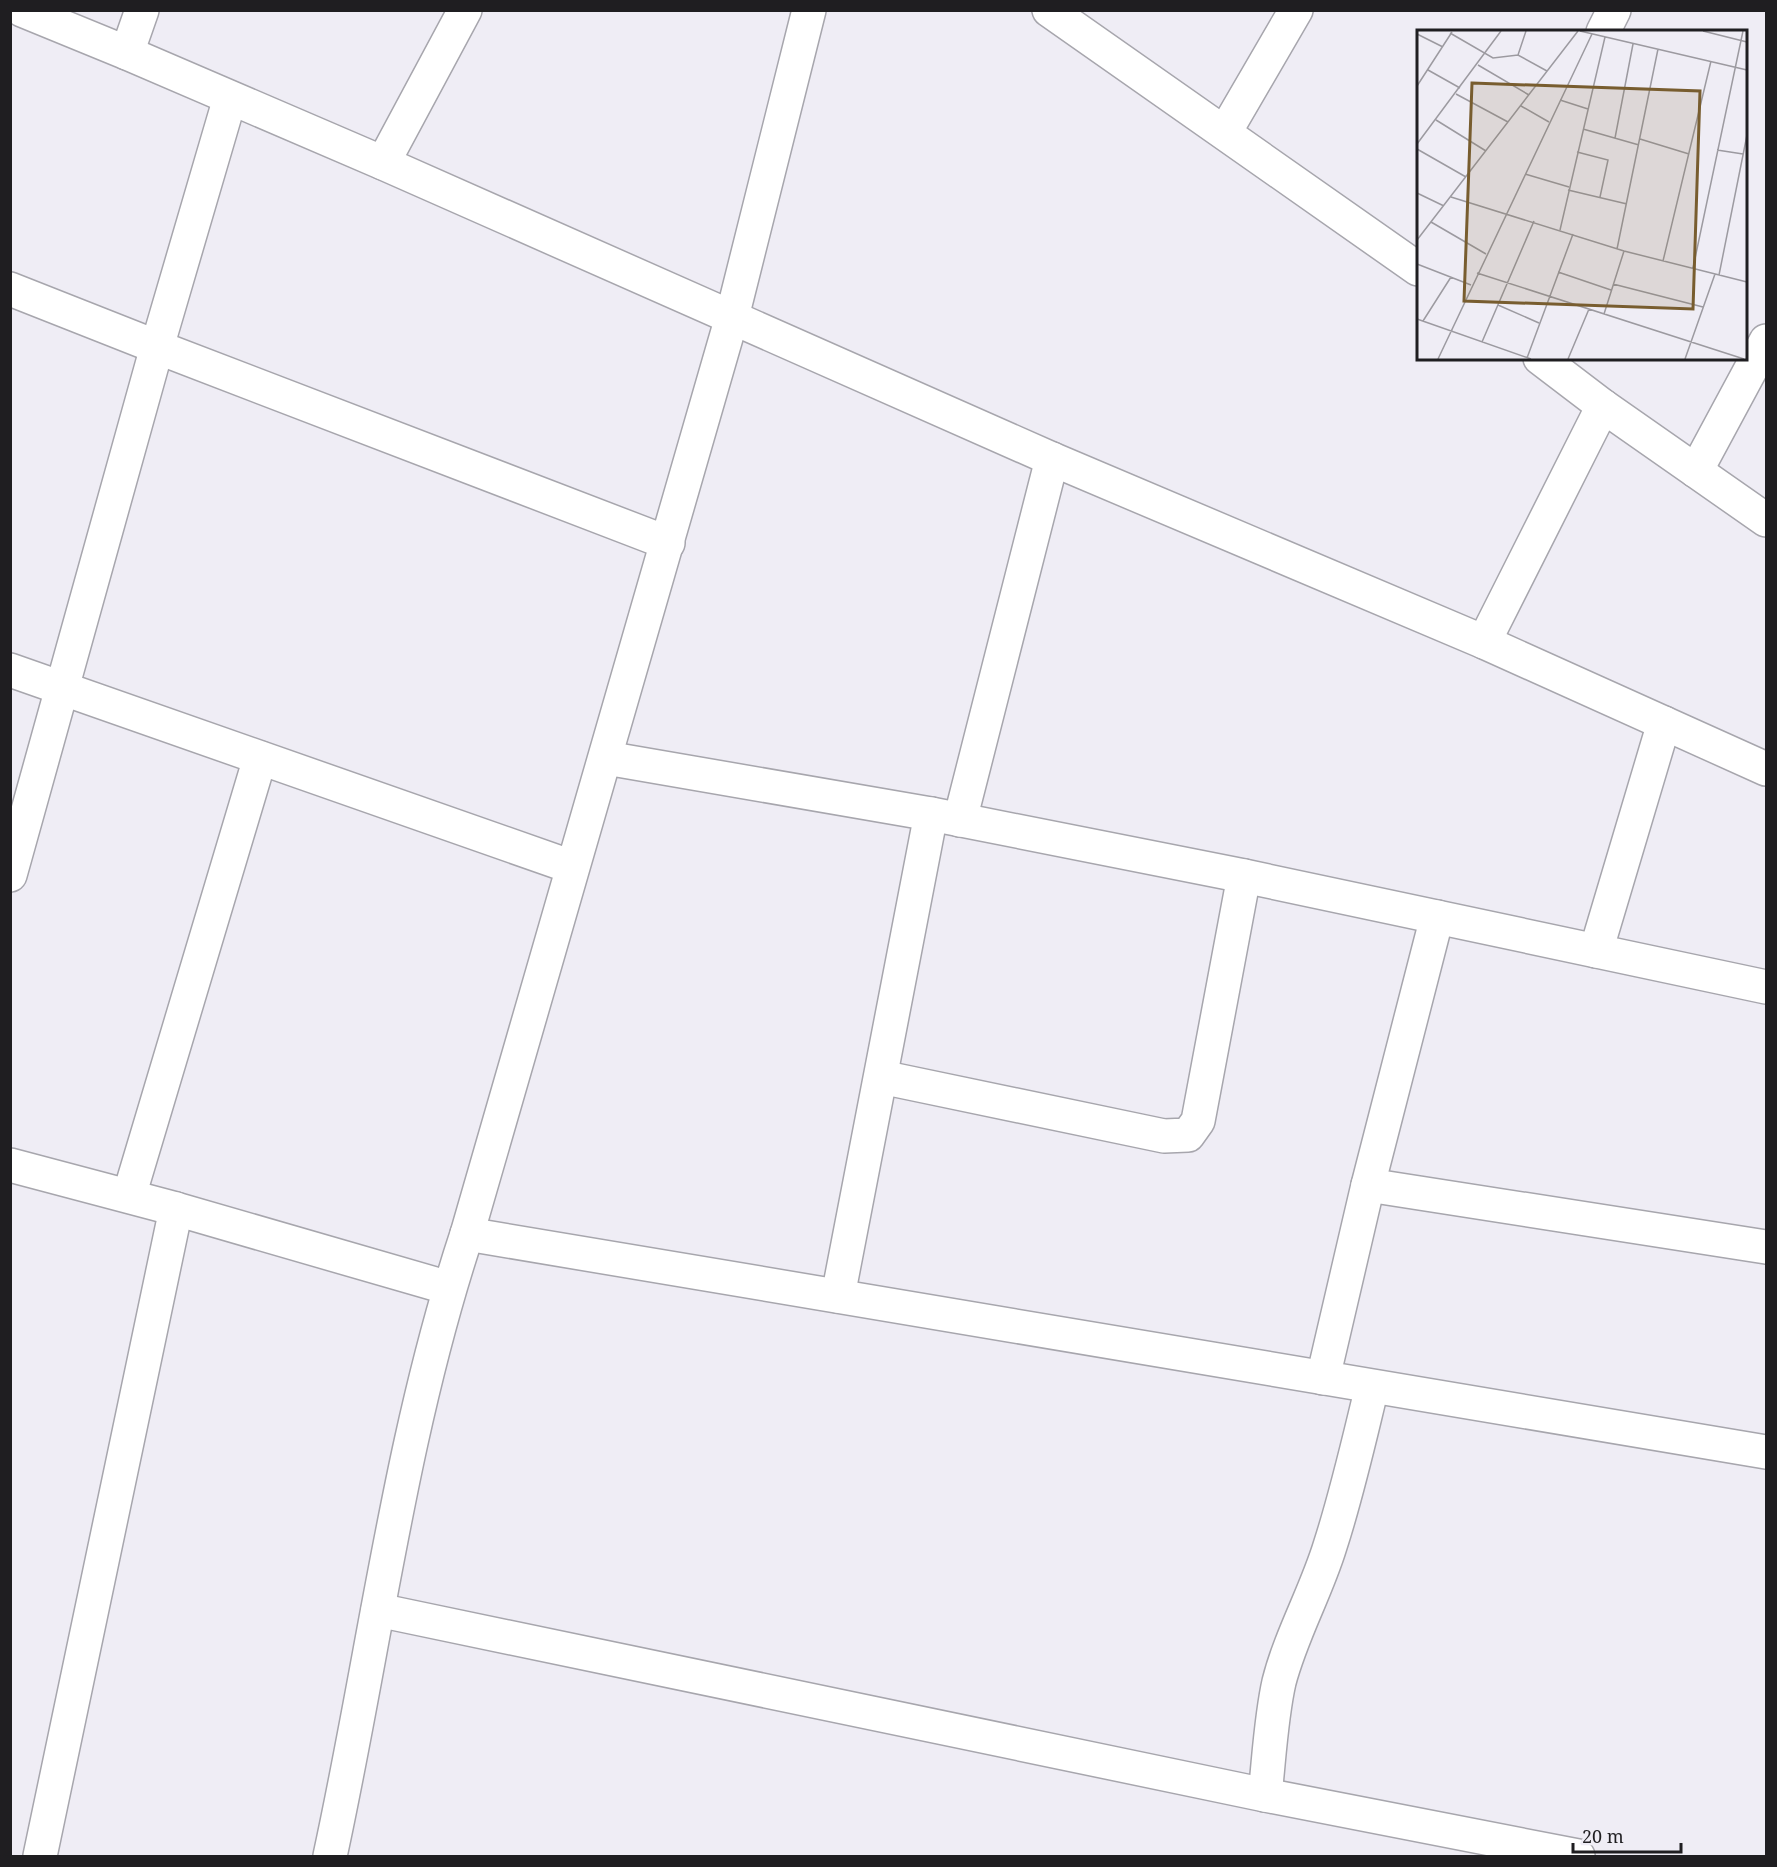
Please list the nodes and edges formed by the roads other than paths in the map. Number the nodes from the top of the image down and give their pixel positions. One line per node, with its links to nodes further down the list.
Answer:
1 (22, 10): 9 (street)
2 (142, 10): 9 (street)
3 (465, 10): 12 (street)
4 (809, 10): 15 (street)
5 (1049, 10): 11 (street)
6 (1296, 10): 11 (street)
7 (1614, 10): 8 (street)
8 (1605, 30)
9 (127, 53): 10 (street)
10 (230, 98): 12 (street); 17 (street)
11 (1225, 132): 13 (street)
12 (383, 163): 15 (street)
13 (1417, 268)
14 (10, 289): 17 (street)
15 (732, 317): 20 (street); 23 (street)
16 (1767, 341): 21 (street)
17 (157, 347): 23 (street); 26 (street)
18 (1543, 360): 19 (street)
19 (1603, 406): 21 (street); 24 (street)
20 (1052, 459): 24 (street); 31 (street)
21 (1696, 471): 22 (street)
22 (1767, 520)
23 (668, 543): 29 (street)
24 (1484, 642): 27 (street)
25 (10, 670): 26 (street)
26 (64, 687): 28 (street); 33 (street)
27 (1664, 723): 30 (street); 36 (street)
28 (260, 758): 32 (street); 41 (street)
29 (606, 758): 31 (street); 32 (street)
30 (1767, 769)
31 (946, 817): 34 (street); 38 (street)
32 (572, 867): 43 (street)
33 (10, 875)
34 (1244, 876): 35 (street); 38 (street)
35 (1437, 916): 36 (street); 40 (street)
36 (1596, 951): 37 (street)
37 (1767, 987)
38 (881, 1077): 46 (street)
39 (10, 1165): 41 (street)
40 (1368, 1185): 44 (street); 47 (street)
41 (129, 1196): 42 (street)
42 (176, 1209): 45 (street); 53 (street)
43 (466, 1234): 45 (street); 46 (street)
44 (1767, 1247)
45 (449, 1288): 50 (street)
46 (837, 1296): 47 (street)
47 (1323, 1377): 48 (street)
48 (1372, 1387): 49 (street); 51 (street)
49 (1767, 1452)
50 (378, 1610): 51 (street); 52 (street)
51 (1265, 1795): 54 (street)
52 (337, 1855)
53 (40, 1857)
54 (1578, 1857)

